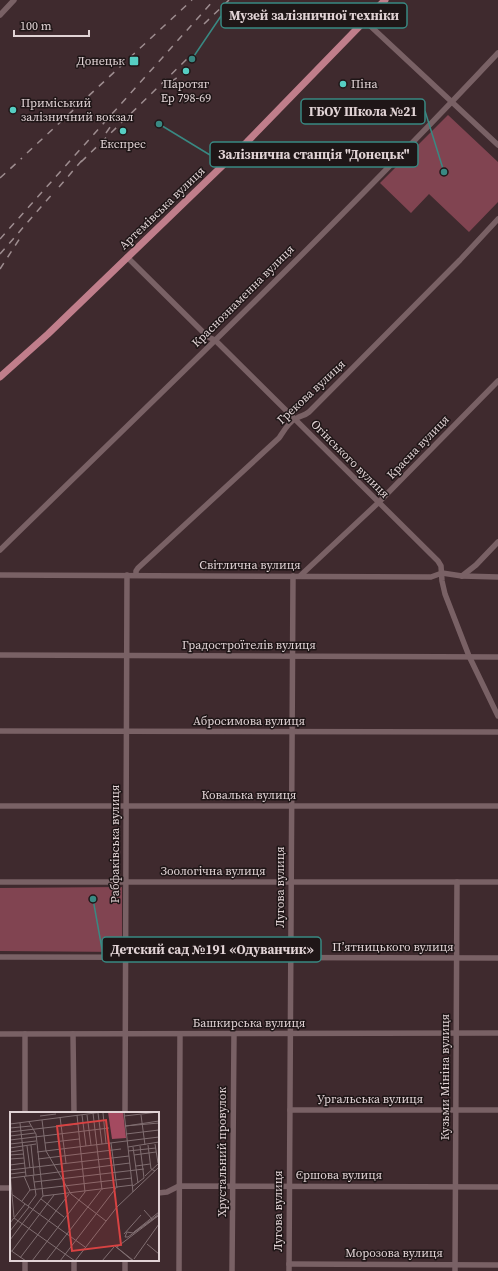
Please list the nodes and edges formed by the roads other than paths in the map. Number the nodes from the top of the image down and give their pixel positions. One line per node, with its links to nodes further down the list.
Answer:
1 (14, 0): 3 (street)
2 (385, 0): 4 (main road, Артемівська вулиця)
3 (0, 15)
4 (365, 21): 6 (street); 9 (main road, Артемівська вулиця)
5 (498, 53): 6 (street, Краснознаменна вулиця)
6 (452, 102): 7 (street); 10 (street, Краснознаменна вулиця)
7 (498, 145)
8 (498, 219): 13 (street, Грекова вулиця)
9 (127, 256): 10 (street, Огінського вулиця); 11 (main road, Артемівська вулиця)
10 (215, 340): 13 (street, Огінського вулиця); 16 (street, Краснознаменна вулиця)
11 (0, 377)
12 (498, 380): 14 (street, Красна вулиця)
13 (294, 420): 14 (street, Огінського вулиця); 20 (street, Грекова вулиця)
14 (378, 503): 17 (street, Огінського вулиця); 22 (street, Красна вулиця)
15 (498, 542): 23 (street)
16 (0, 550)
17 (442, 573): 22 (street, Світлична вулиця); 23 (street, Світлична вулиця); 28 (street, Огінського вулиця)
18 (0, 575): 19 (street, Світлична вулиця)
19 (127, 575): 20 (street, Світлична вулиця); 26 (street, Рабфаківська вулиця)
20 (136, 575): 21 (street, Світлична вулиця)
21 (293, 576): 22 (street, Світлична вулиця); 27 (street, Лугова вулиця)
22 (300, 576)
23 (462, 576): 24 (street, Світлична вулиця)
24 (498, 577)
25 (0, 655): 26 (street, Градостроїтелiв вулиця)
26 (127, 655): 27 (street, Градостроїтелiв вулиця); 32 (street, Рабфаківська вулиця)
27 (292, 656): 28 (street, Градостроїтелiв вулиця); 33 (street, Лугова вулиця)
28 (469, 656): 29 (street, Градостроїтелiв вулиця); 30 (street, Огінського вулиця)
29 (498, 657)
30 (498, 716)
31 (0, 731): 32 (street, Абросимова вулиця)
32 (126, 732): 33 (street, Абросимова вулиця); 36 (street, Рабфаківська вулиця)
33 (292, 732): 34 (street, Абросимова вулиця); 37 (street, Лугова вулиця)
34 (498, 732)
35 (0, 806): 36 (street, Ковалька вулиця)
36 (126, 806): 37 (street, Ковалька вулиця); 40 (street, Рабфаківська вулиця)
37 (292, 806): 38 (street, Ковалька вулиця); 41 (street, Лугова вулиця)
38 (498, 806)
39 (0, 882): 40 (street, Зоологічна вулиця)
40 (126, 882): 41 (street, Зоологічна вулиця); 44 (street, Рабфаківська вулиця)
41 (291, 882): 42 (street, Зоологічна вулиця); 45 (street, Лугова вулиця)
42 (457, 882): 43 (street, Зоологічна вулиця); 47 (street, Кузьми Мініна вулиця)
43 (498, 882)
44 (126, 957): 45 (street, П’ятницького вулиця); 46 (street, П’ятницького вулиця); 57 (street, Рабфаківська вулиця)
45 (291, 957): 47 (street, П’ятницького вулиця); 55 (street, Лугова вулиця)
46 (0, 958)
47 (457, 958): 48 (street, П’ятницького вулиця); 56 (street, Кузьми Мініна вулиця)
48 (498, 958)
49 (498, 1033): 56 (street, Башкирська вулиця)
50 (0, 1034): 51 (street, Башкирська вулиця)
51 (25, 1034): 52 (street, Башкирська вулиця); 61 (street)
52 (73, 1034): 57 (street, Башкирська вулиця); 62 (street)
53 (180, 1034): 54 (street, Башкирська вулиця); 57 (street, Башкирська вулиця); 64 (street)
54 (234, 1034): 55 (street, Башкирська вулиця); 65 (street, Хрустальний провулок)
55 (290, 1034): 56 (street, Башкирська вулиця); 58 (street, Лугова вулиця)
56 (456, 1034): 59 (street, Кузьми Мініна вулиця)
57 (125, 1035): 63 (street, Рабфаківська вулиця)
58 (290, 1110): 59 (street, Ургальська вулиця); 66 (street, Лугова вулиця)
59 (456, 1110): 60 (street, Ургальська вулиця); 67 (street, Кузьми Мініна вулиця)
60 (498, 1110)
61 (24, 1112)
62 (74, 1112)
63 (125, 1112)
64 (179, 1186): 65 (street, Єршова вулиця); 69 (street, Єршова вулиця); 75 (street)
65 (233, 1186): 66 (street, Єршова вулиця); 76 (street, Хрустальний провулок)
66 (289, 1186): 67 (street, Єршова вулиця); 71 (street, Лугова вулиця)
67 (456, 1186): 68 (street, Єршова вулиця); 73 (street, Кузьми Мініна вулиця)
68 (498, 1186)
69 (159, 1193)
70 (24, 1261): 74 (street)
71 (289, 1264): 73 (street, Морозова вулиця); 77 (street, Лугова вулиця)
72 (498, 1265): 73 (street, Морозова вулиця)
73 (455, 1268)
74 (25, 1271)
75 (179, 1271)
76 (232, 1271)
77 (289, 1271)

